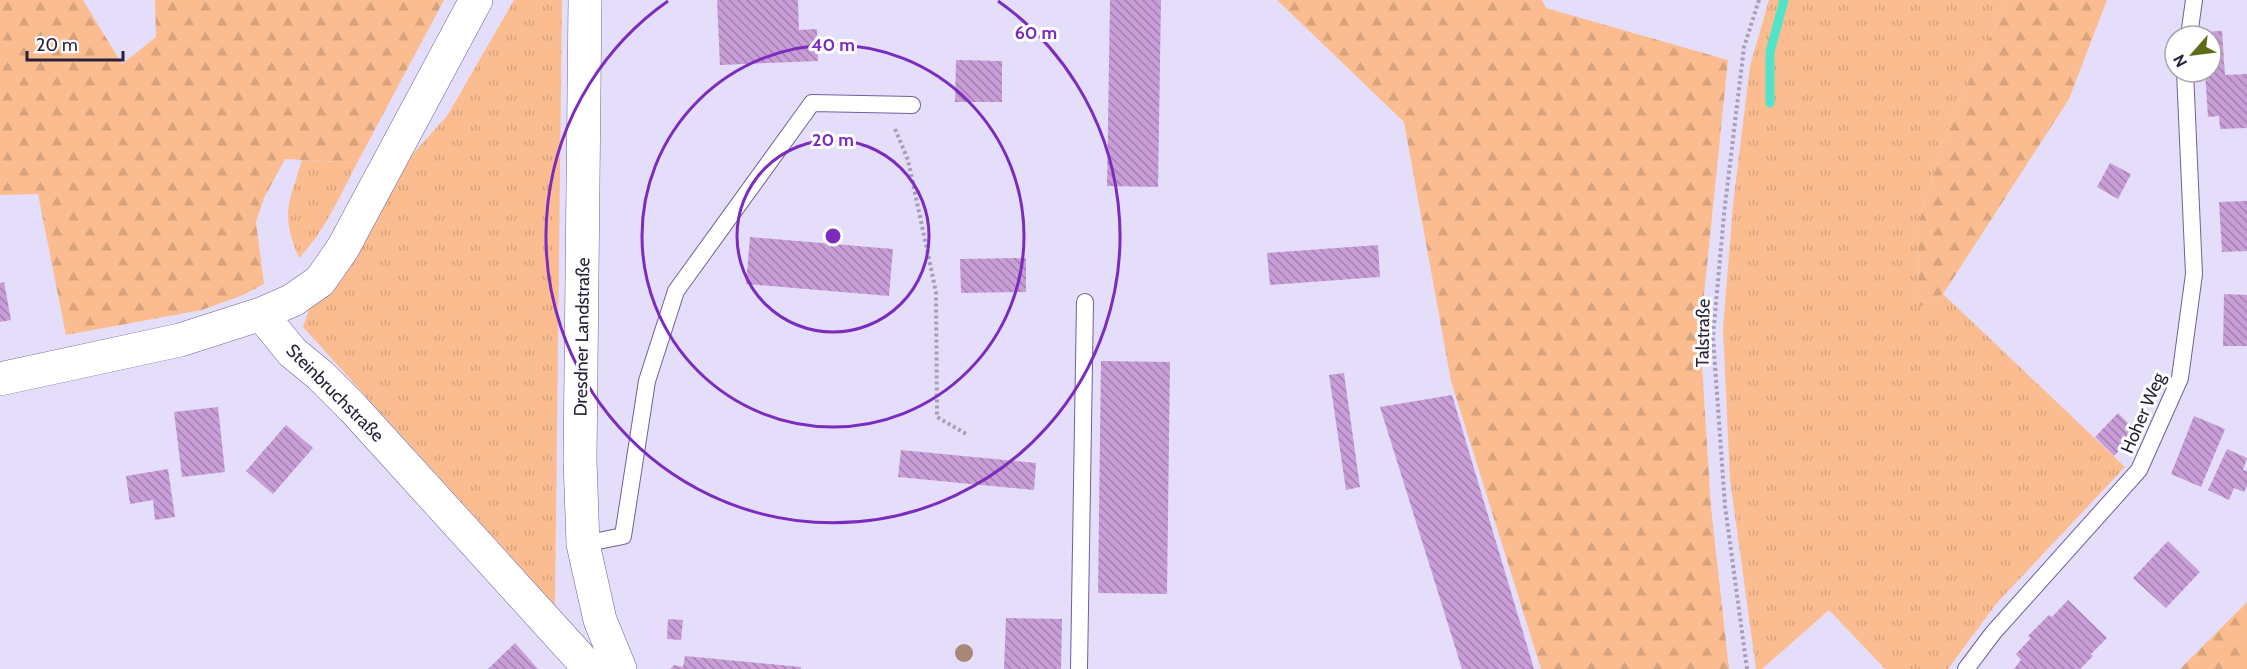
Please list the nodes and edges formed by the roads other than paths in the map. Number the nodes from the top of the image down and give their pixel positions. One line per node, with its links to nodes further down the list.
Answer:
1 (476, 0): 8 (street)
2 (585, 0): 10 (street, Dresdner Landstraße)
3 (2194, 0): 4 (lane)
4 (2191, 24)
5 (2186, 84): 14 (lane, Hoher Weg)
6 (912, 105): 10 (lane)
7 (1084, 302): 13 (lane)
8 (261, 314): 9 (street); 11 (street, Steinbruchstraße)
9 (0, 379)
10 (583, 543): 12 (street, Dresdner Landstraße)
11 (590, 669)
12 (620, 669)
13 (1078, 669)
14 (1966, 669)

